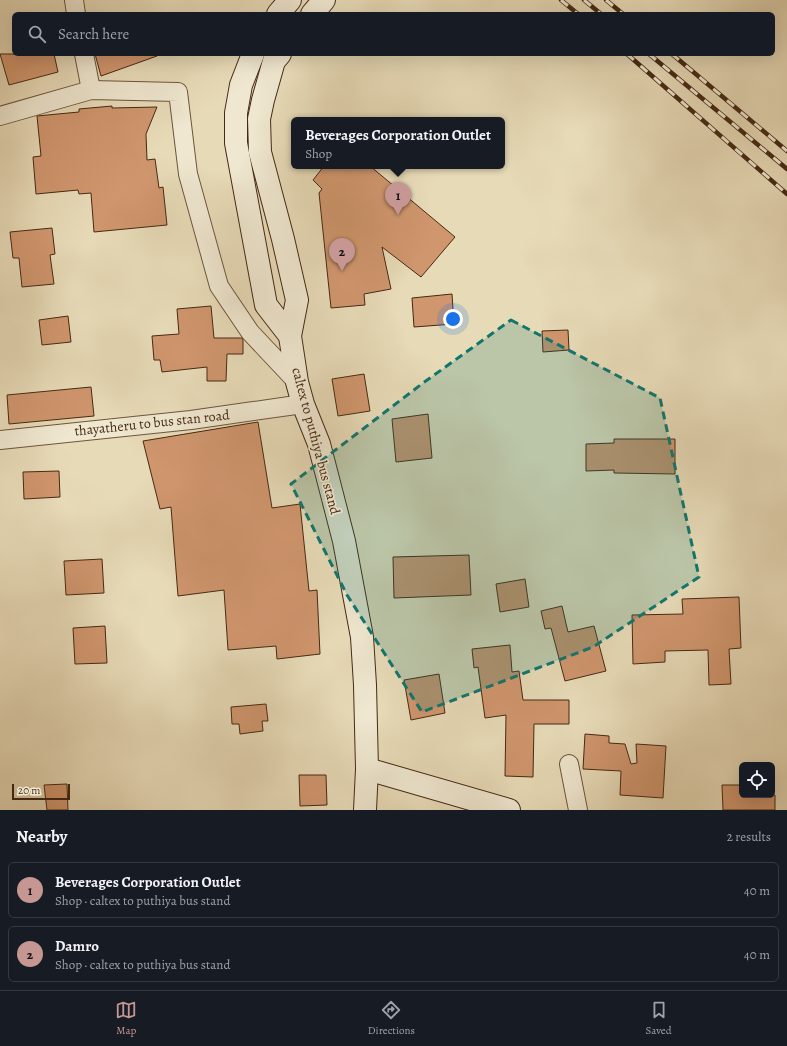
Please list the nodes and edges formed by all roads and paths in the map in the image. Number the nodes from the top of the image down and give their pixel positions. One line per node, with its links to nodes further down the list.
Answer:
1 (74, 0): 4 (street)
2 (290, 0): 5 (main road)
3 (324, 0): 6 (main road)
4 (76, 12)
5 (280, 12)
6 (314, 12)
7 (84, 56): 10 (street)
8 (252, 56): 12 (main road)
9 (278, 56): 12 (main road, caltex to puthiya bus stand)
10 (91, 90): 11 (street); 13 (street)
11 (0, 116)
12 (290, 336): 13 (main road, caltex to puthiya bus stand)
13 (297, 382): 14 (main road, caltex to puthiya bus stand)
14 (304, 404): 15 (street, thayatheru to bus stan road); 17 (main road, caltex to puthiya bus stand)
15 (0, 440)
16 (569, 764): 20 (street)
17 (367, 769): 18 (main road, caltex to puthiya bus stand); 19 (main road)
18 (365, 810)
19 (509, 810)
20 (578, 810)

